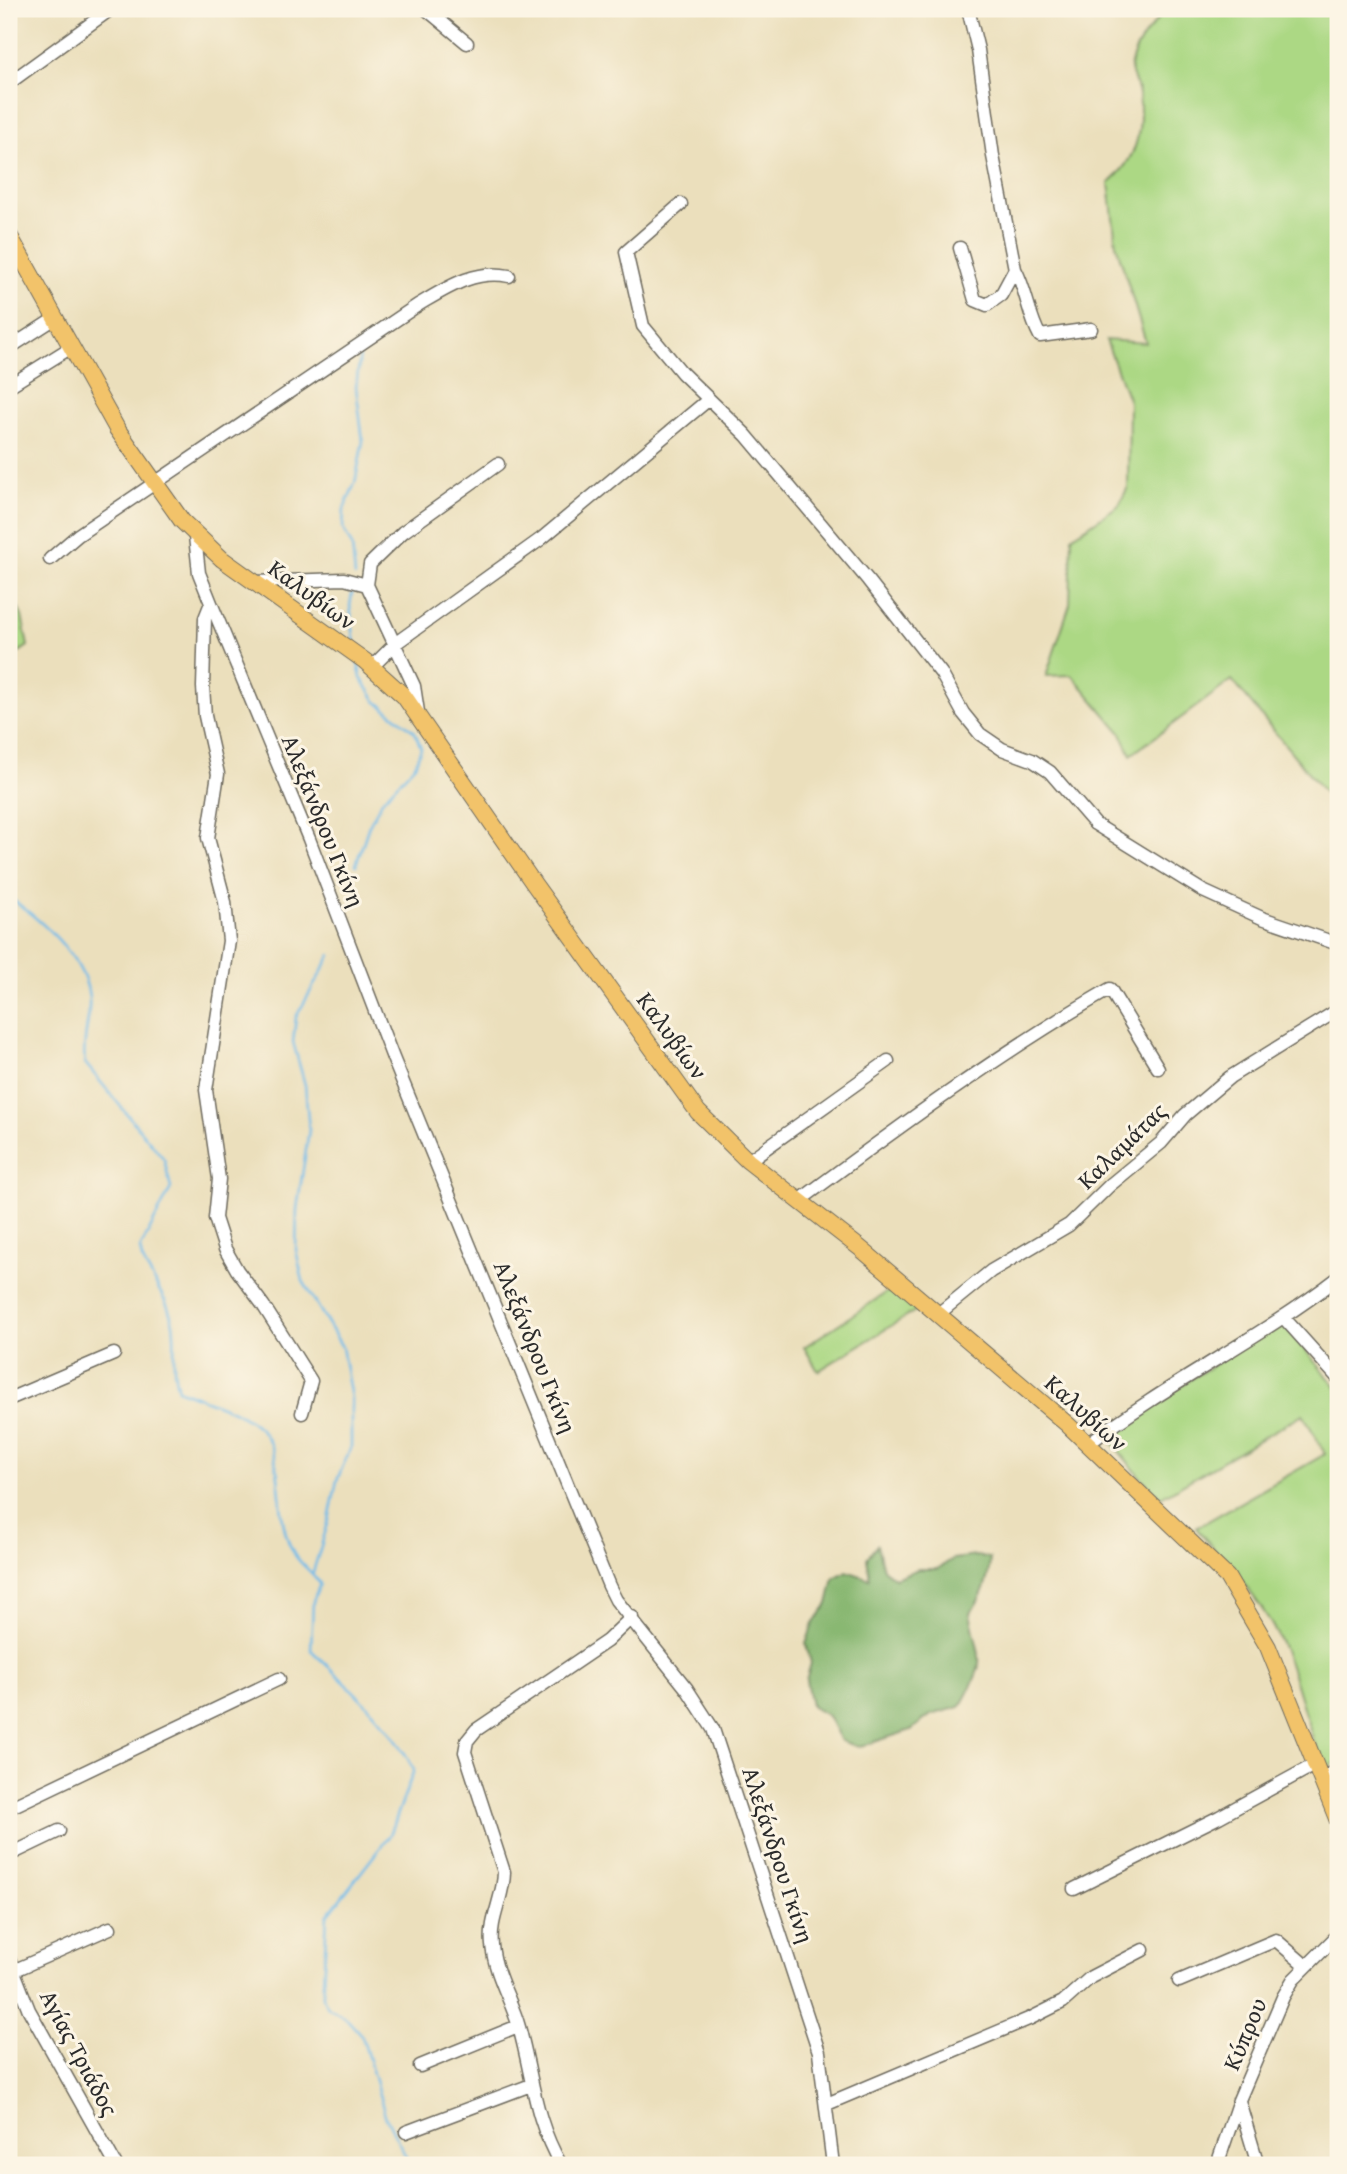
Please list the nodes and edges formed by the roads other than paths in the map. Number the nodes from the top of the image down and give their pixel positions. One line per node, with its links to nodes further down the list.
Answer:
1 (111, 9): 5 (street)
2 (426, 9): 4 (street)
3 (968, 9): 9 (street)
4 (467, 43)
5 (9, 83)
6 (681, 204): 16 (street)
7 (9, 235): 11 (main road, Καλυβίων)
8 (960, 248): 9 (street)
9 (1015, 269): 12 (street)
10 (509, 276): 18 (street)
11 (54, 319): 13 (street); 14 (main road, Καλυβίων)
12 (1091, 329)
13 (9, 348)
14 (70, 348): 15 (street); 18 (main road, Καλυβίων)
15 (9, 386)
16 (708, 400): 24 (street); 27 (street)
17 (498, 464): 22 (street)
18 (156, 484): 19 (main road, Καλυβίων); 20 (street)
19 (195, 536): 21 (main road, Καλυβίων); 23 (street, Αλεξάνδρου Γκίνη)
20 (50, 559)
21 (255, 582): 22 (street); 25 (main road, Καλυβίων)
22 (364, 583): 24 (street)
23 (211, 603): 39 (street); 41 (street, Αλεξάνδρου Γκίνη)
24 (396, 643): 25 (street); 26 (street)
25 (369, 664): 26 (main road, Καλυβίων)
26 (418, 712): 31 (main road, Καλυβίων)
27 (1338, 944)
28 (1338, 1010): 34 (street, Καλαμάτας)
29 (888, 1061): 31 (street)
30 (1158, 1068): 32 (street)
31 (748, 1161): 32 (main road, Καλυβίων)
32 (799, 1201): 34 (main road, Καλυβίων)
33 (1338, 1278): 35 (street)
34 (937, 1315): 40 (main road, Καλυβίων)
35 (1284, 1318): 37 (street); 40 (street)
36 (114, 1354): 38 (street)
37 (1338, 1378)
38 (9, 1399)
39 (302, 1413)
40 (1088, 1444): 43 (main road, Καλυβίων)
41 (632, 1617): 57 (street); 61 (street, Αλεξάνδρου Γκίνη)
42 (279, 1679): 46 (street)
43 (1314, 1765): 45 (main road, Καλυβίων); 50 (street)
44 (1338, 1768): 45 (street)
45 (1321, 1781): 47 (main road, Καλυβίων)
46 (9, 1808)
47 (1337, 1817)
48 (59, 1832): 49 (street)
49 (9, 1855)
50 (1074, 1889)
51 (110, 1927): 54 (street)
52 (1338, 1935): 55 (street, Κύπρου)
53 (1143, 1950): 61 (street)
54 (11, 1965): 63 (street, Αγίας Τριάδος)
55 (1306, 1966): 56 (street); 60 (street, Κύπρου)
56 (1179, 1981)
57 (518, 2026): 58 (street); 59 (street)
58 (420, 2066)
59 (531, 2085): 62 (street); 64 (street)
60 (1239, 2100): 66 (street, Κύπρου); 67 (street)
61 (827, 2104): 65 (street, Αλεξάνδρου Γκίνη)
62 (406, 2132)
63 (116, 2165)
64 (561, 2165)
65 (833, 2165)
66 (1217, 2165)
67 (1258, 2165)

